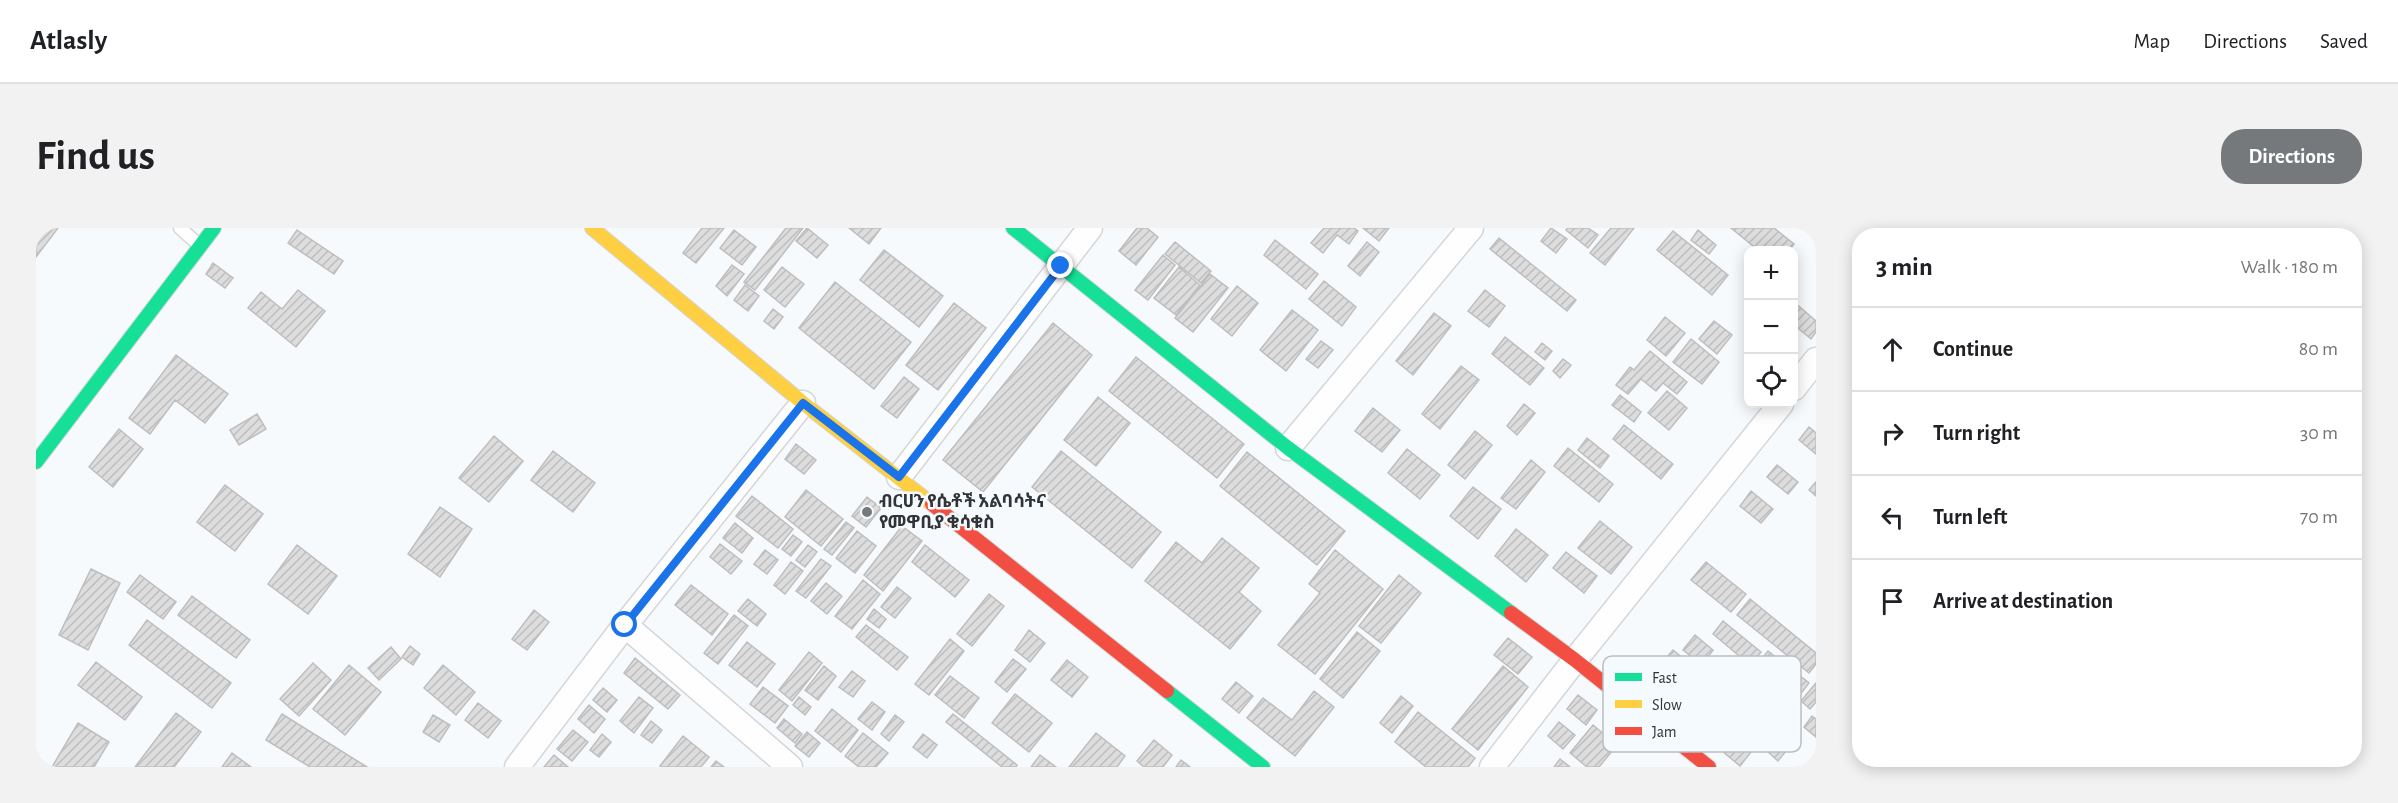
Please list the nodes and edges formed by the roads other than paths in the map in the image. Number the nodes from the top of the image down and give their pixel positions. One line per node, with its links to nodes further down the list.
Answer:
1 (180, 228): 7 (lane)
2 (214, 228): 7 (street)
3 (592, 228): 11 (street)
4 (1013, 228): 8 (street)
5 (1089, 228): 8 (street)
6 (1472, 228): 14 (street)
7 (200, 246): 13 (street)
8 (1061, 266): 14 (street); 15 (street)
9 (1816, 360): 10 (street)
10 (1798, 383)
11 (803, 403): 15 (street); 16 (street)
12 (1778, 408): 17 (street)
13 (40, 448)
14 (1288, 448): 17 (street)
15 (899, 477): 22 (street)
16 (625, 625): 20 (street); 21 (street)
17 (1575, 660): 18 (street); 23 (street)
18 (1603, 682)
19 (1690, 752): 24 (street)
20 (517, 767)
21 (790, 767)
22 (1263, 767)
23 (1492, 767)
24 (1709, 767)

